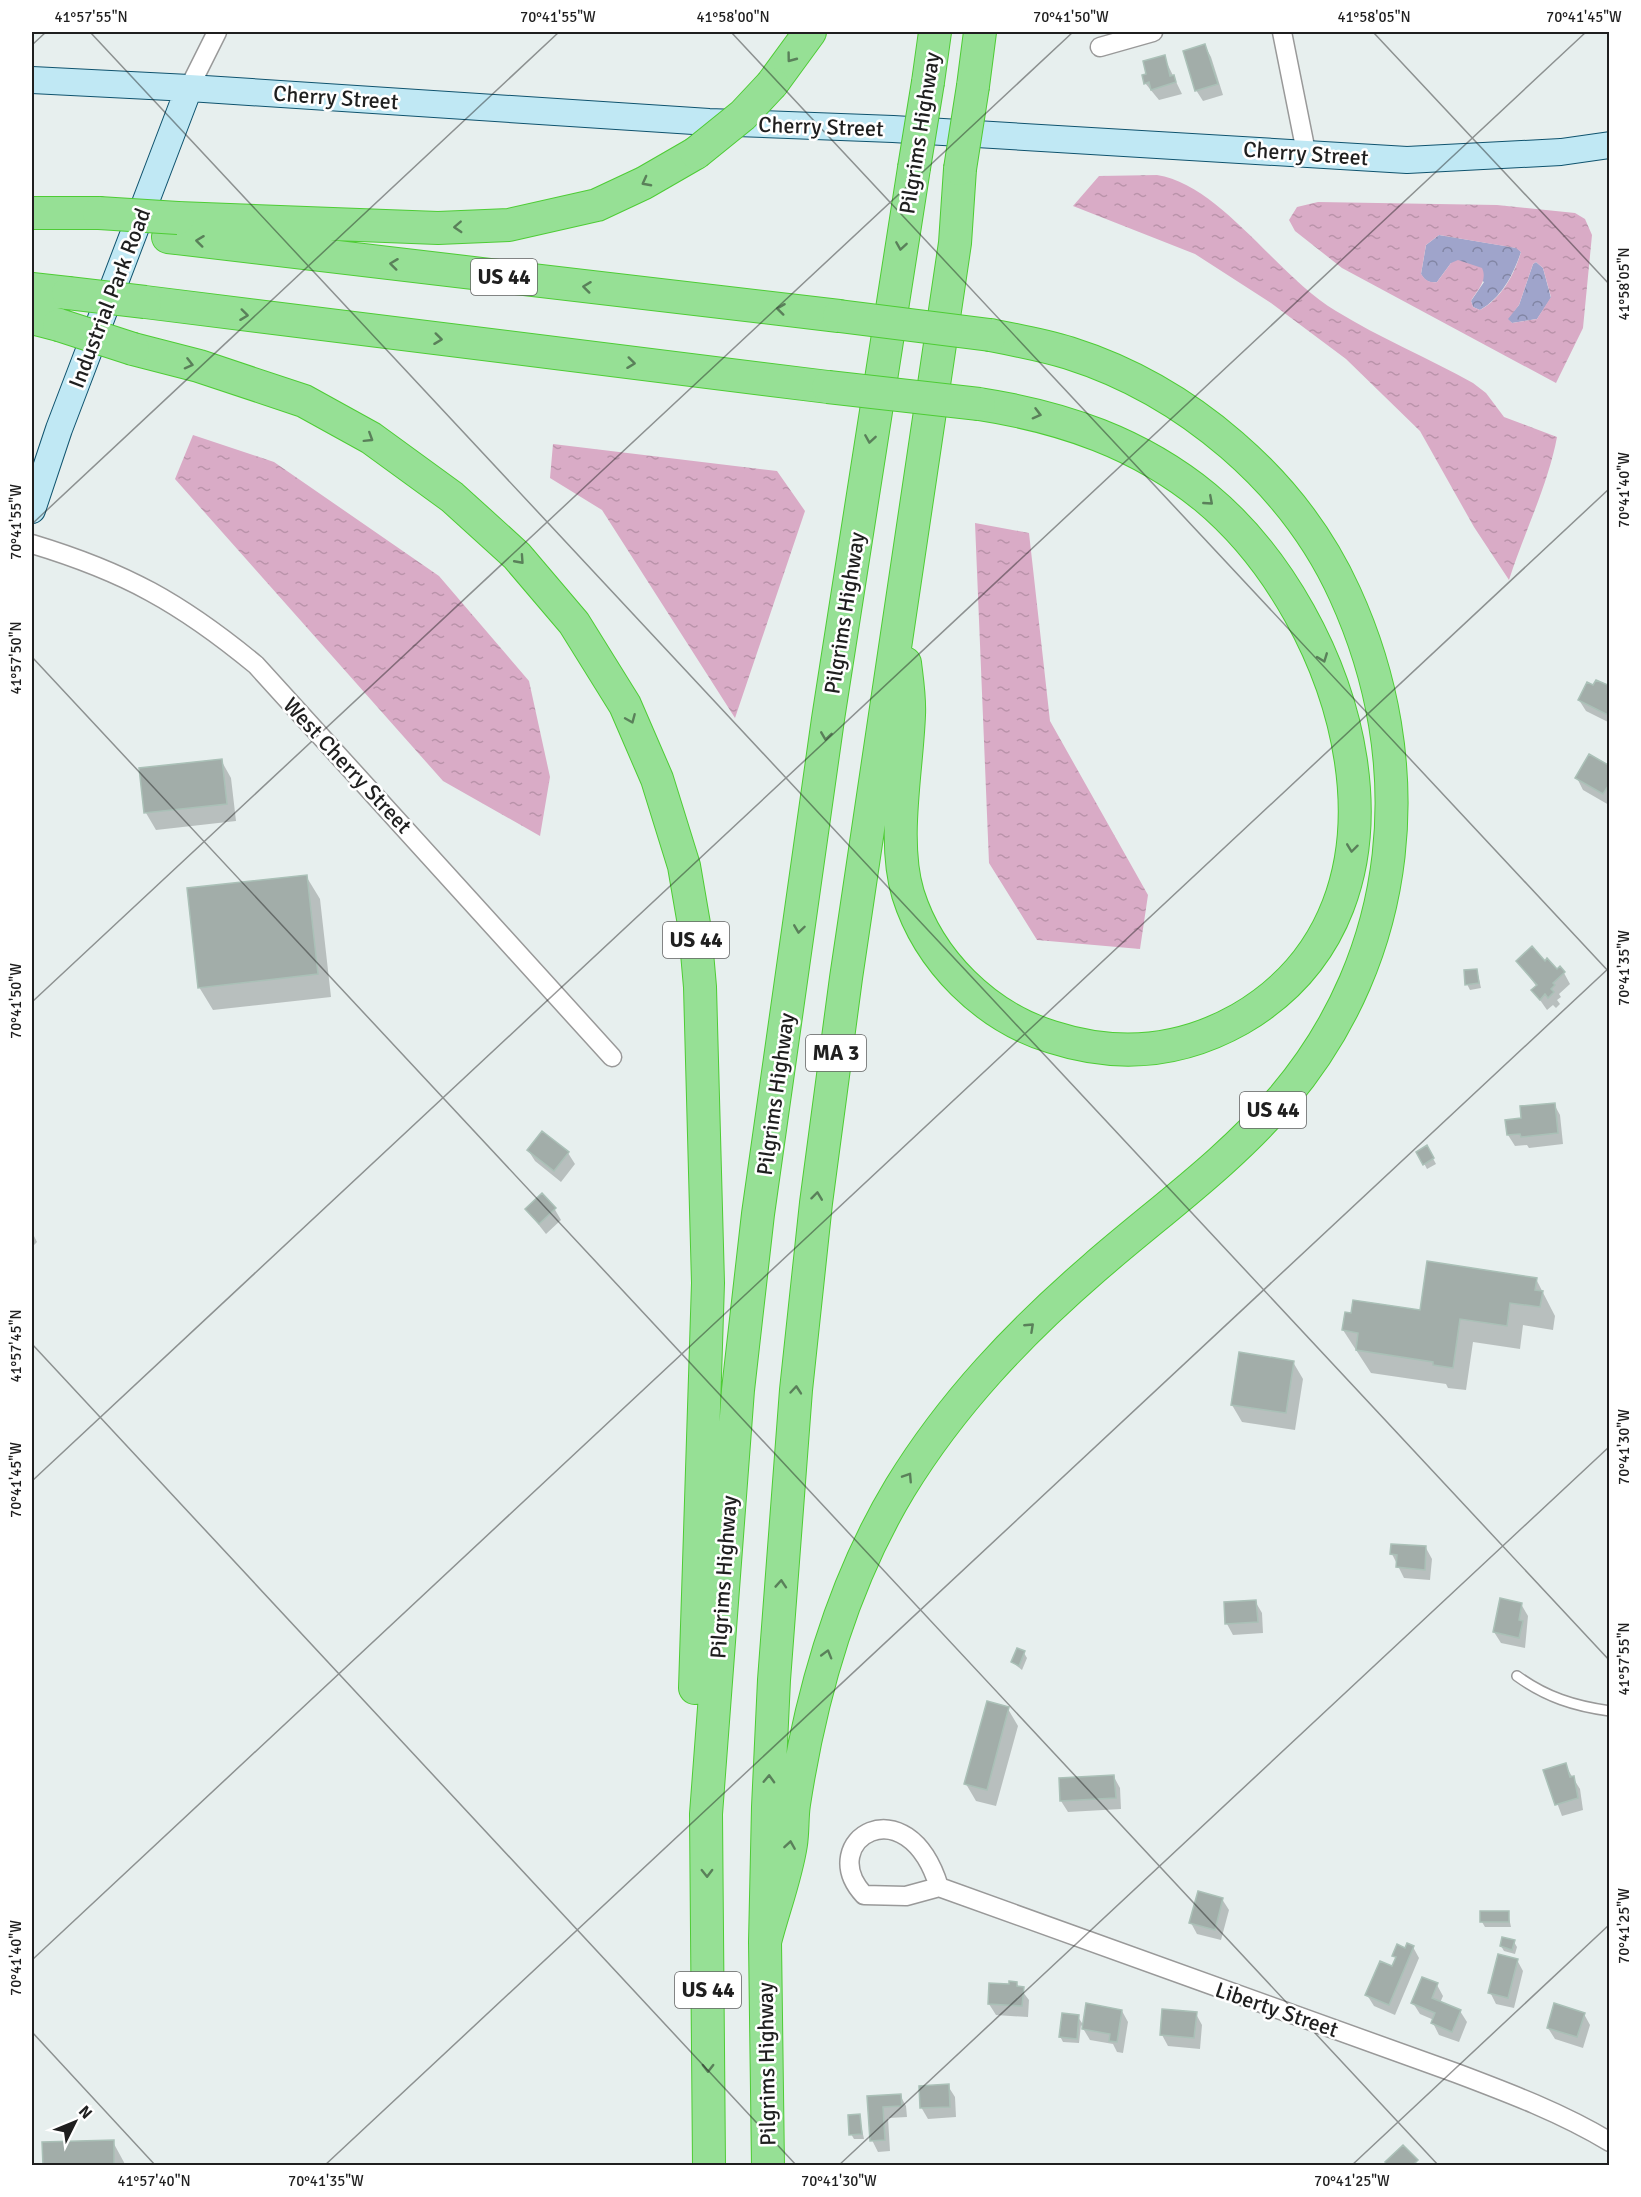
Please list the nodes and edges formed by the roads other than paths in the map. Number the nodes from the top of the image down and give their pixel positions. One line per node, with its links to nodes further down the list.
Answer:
1 (217, 32): 9 (street)
2 (810, 32): 15 (highway, one-way to 15, bridge)
3 (935, 32): 25 (highway, Pilgrims Highway / MA 3, one-way to 25, bridge)
4 (981, 32): 21 (highway, Pilgrims Highway / MA 3, bridge)
5 (1153, 32): 7 (street)
6 (1282, 32): 11 (street)
7 (1100, 46)
8 (32, 80): 9 (main road, Cherry Street)
9 (189, 88): 11 (main road, Cherry Street); 18 (main road, Industrial Park Road)
10 (1610, 145): 11 (main road, Cherry Street)
11 (1306, 152)
12 (32, 213): 13 (highway)
13 (96, 223): 14 (highway); 15 (highway, bridge)
14 (32, 224)
15 (173, 228): 27 (highway, US 44, one-way to 15, bridge)
16 (32, 289): 21 (highway, one-way to 21, bridge)
17 (45, 322): 25 (highway, US 44, one-way to 25, bridge)
18 (38, 470): 19 (main road, Industrial Park Road)
19 (32, 510)
20 (32, 544): 22 (street, West Cherry Street)
21 (900, 620): 27 (highway, Pilgrims Highway / MA 3, one-way to 21)
22 (612, 1057)
23 (1517, 1676): 24 (lane)
24 (1610, 1711)
25 (706, 1814): 29 (highway, Pilgrims Highway / US 44, one-way to 29)
26 (939, 1887): 26 (street); 28 (street, Liberty Street)
27 (765, 1942): 30 (highway, Pilgrims Highway / US 44)
28 (1610, 2142)
29 (709, 2166)
30 (768, 2166)

